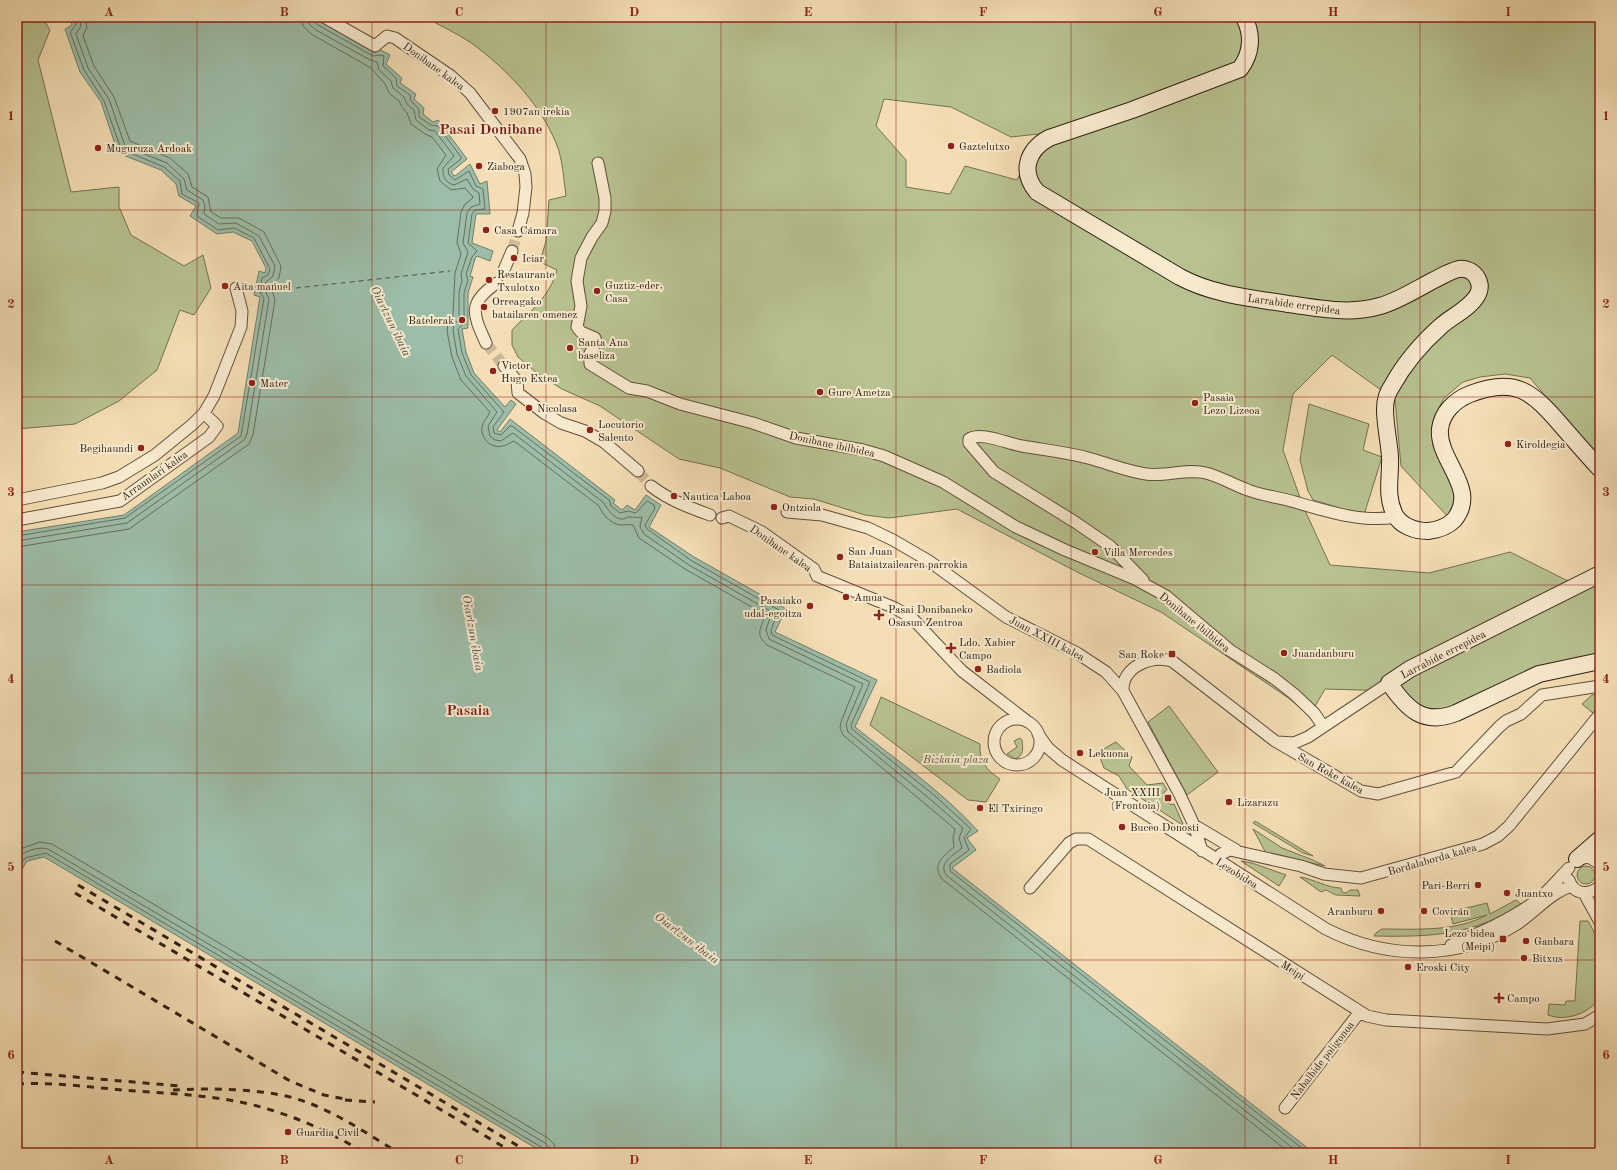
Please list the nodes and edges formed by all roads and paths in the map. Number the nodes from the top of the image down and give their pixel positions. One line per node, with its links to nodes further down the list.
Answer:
1 (324, 17): 4 (street, Donibane kalea)
2 (1244, 17): 18 (street, Larrabide errepidea)
3 (598, 163): 22 (street, Donibane ibilbidea)
4 (518, 232)
5 (512, 251): 6 (street)
6 (504, 270)
7 (497, 283): 9 (street)
8 (236, 288): 11 (street, Arraunlari kalea)
9 (486, 343)
10 (504, 366): 13 (street)
11 (204, 413): 15 (street, Arraunlari kalea); 20 (street, Arraunlari kalea)
12 (1600, 469): 18 (street)
13 (638, 471)
14 (651, 486): 17 (street)
15 (17, 500)
16 (787, 512): 26 (street, Juan XXIII kalea)
17 (710, 515)
18 (1396, 517): 22 (street)
19 (722, 518): 28 (street, Donibane kalea)
20 (17, 520)
21 (1600, 574): 24 (street, Larrabide errepidea)
22 (1148, 585): 29 (street, Donibane ibilbidea)
23 (1600, 661): 24 (street, Larrabide errepidea)
24 (1389, 683): 29 (street)
25 (1600, 686): 31 (street, San Roke kalea)
26 (1123, 691): 31 (street, San Roke kalea); 34 (street, Juan XXIII kalea)
27 (1600, 714): 38 (street, Bordalaborda kalea)
28 (1028, 722): 30 (street); 32 (street)
29 (1323, 726): 31 (street)
30 (1038, 734): 32 (street); 33 (street, Lezobidea)
31 (1275, 741)
32 (1033, 758): 33 (street, Lezobidea)
33 (1062, 760): 35 (street, Lezobidea)
34 (1194, 825): 35 (street); 37 (street, Juan XXIII kalea); 38 (street)
35 (1182, 837): 37 (street, Lezobidea)
36 (1600, 839): 40 (street)
37 (1202, 851): 39 (street, Lezobidea)
38 (1238, 852): 39 (street, Bordalaborda kalea)
39 (1223, 864): 47 (street, Lezobidea)
40 (1573, 864): 41 (street); 42 (street); 47 (street, Lezobidea)
41 (1600, 864)
42 (1572, 886): 45 (street); 47 (street, Lezobidea)
43 (1600, 886): 45 (street)
44 (1030, 888): 48 (street, Meipi)
45 (1584, 893): 46 (street)
46 (1600, 922)
47 (1425, 952)
48 (1359, 1013): 49 (street, Meipi); 50 (street, Nabalbide poligonoa)
49 (1600, 1015)
50 (1285, 1108)

